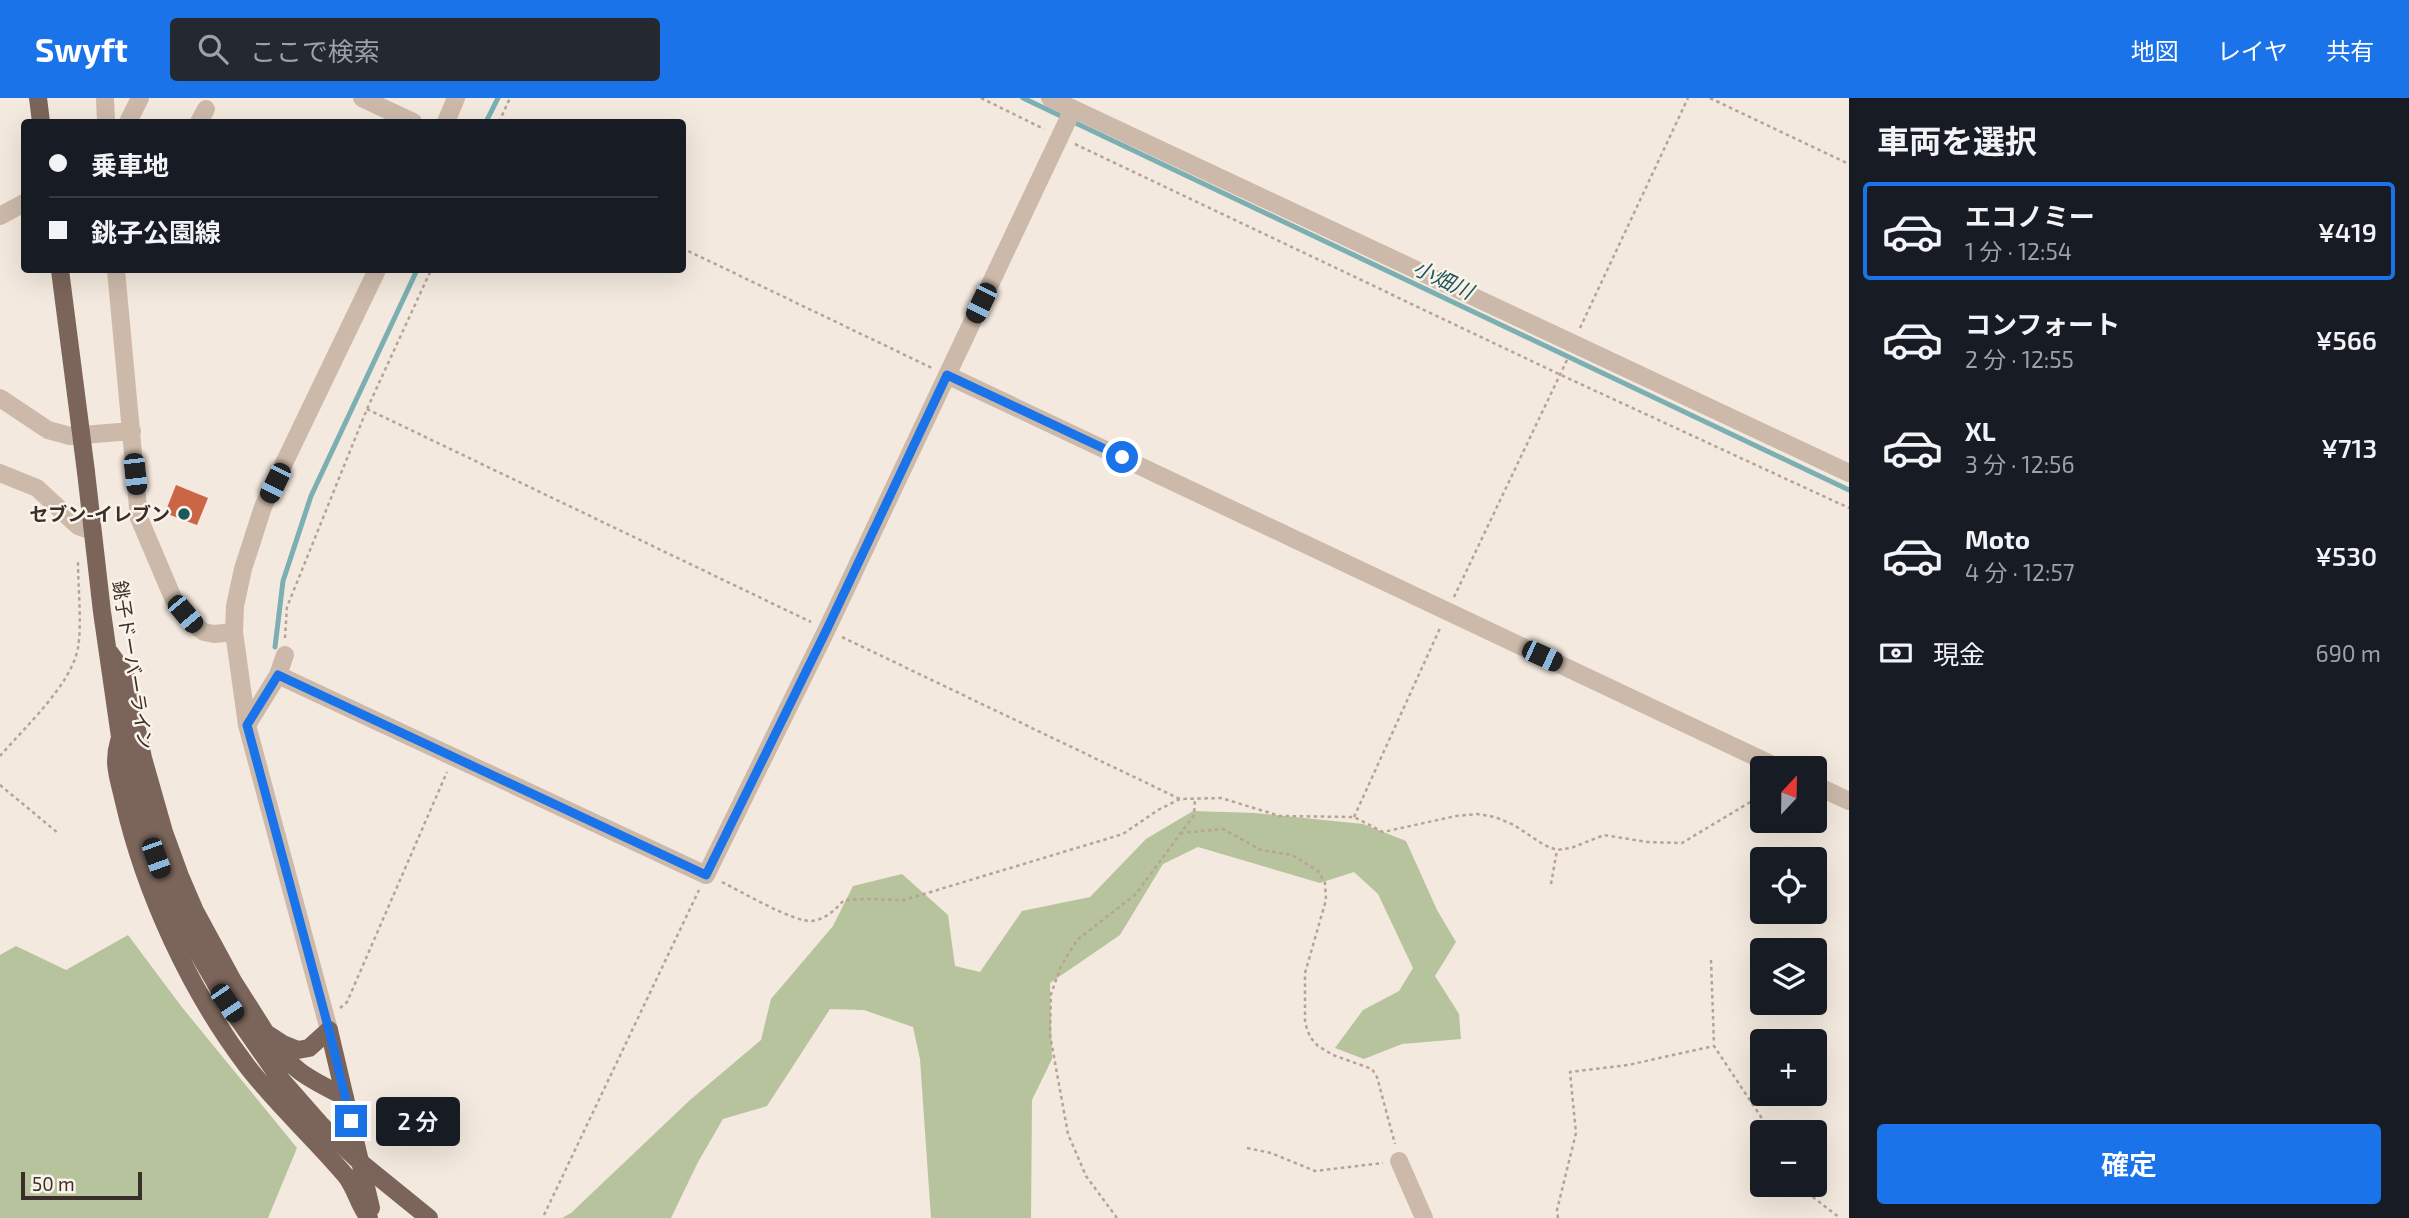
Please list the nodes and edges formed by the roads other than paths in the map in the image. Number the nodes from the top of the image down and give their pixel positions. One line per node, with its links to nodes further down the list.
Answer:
1 (38, 98): 8 (main road)
2 (105, 98): 9 (street)
3 (140, 98): 10 (street)
4 (362, 98): 11 (street)
5 (456, 98): 12 (street)
6 (1050, 98): 7 (street)
7 (1073, 109): 18 (street); 21 (street)
8 (41, 119)
9 (106, 119)
10 (130, 119)
11 (407, 119)
12 (447, 119)
13 (21, 205): 14 (street)
14 (0, 216)
15 (60, 273): 23 (main road, 銚子ドーバーライン, bridge)
16 (116, 273): 20 (street)
17 (376, 273): 24 (street)
18 (947, 375): 27 (street); 30 (street)
19 (0, 398): 20 (street)
20 (132, 431): 24 (street)
21 (1849, 472)
22 (0, 473): 23 (street)
23 (85, 528): 25 (main road, 銚子ドーバーライン)
24 (234, 632): 28 (street)
25 (107, 650): 29 (main road, 銚子ドーバーライン); 34 (main road)
26 (285, 655): 27 (street)
27 (278, 675): 28 (street)
28 (247, 725): 33 (street)
29 (120, 737): 37 (main road); 38 (main road, 銚子ドーバーライン, bridge)
30 (1754, 756)
31 (1827, 791): 32 (street)
32 (1849, 801)
33 (328, 1026): 34 (main road); 35 (main road)
34 (266, 1033): 35 (main road)
35 (345, 1097): 37 (main road)
36 (1399, 1161): 39 (street)
37 (371, 1218)
38 (429, 1218)
39 (1424, 1218)

